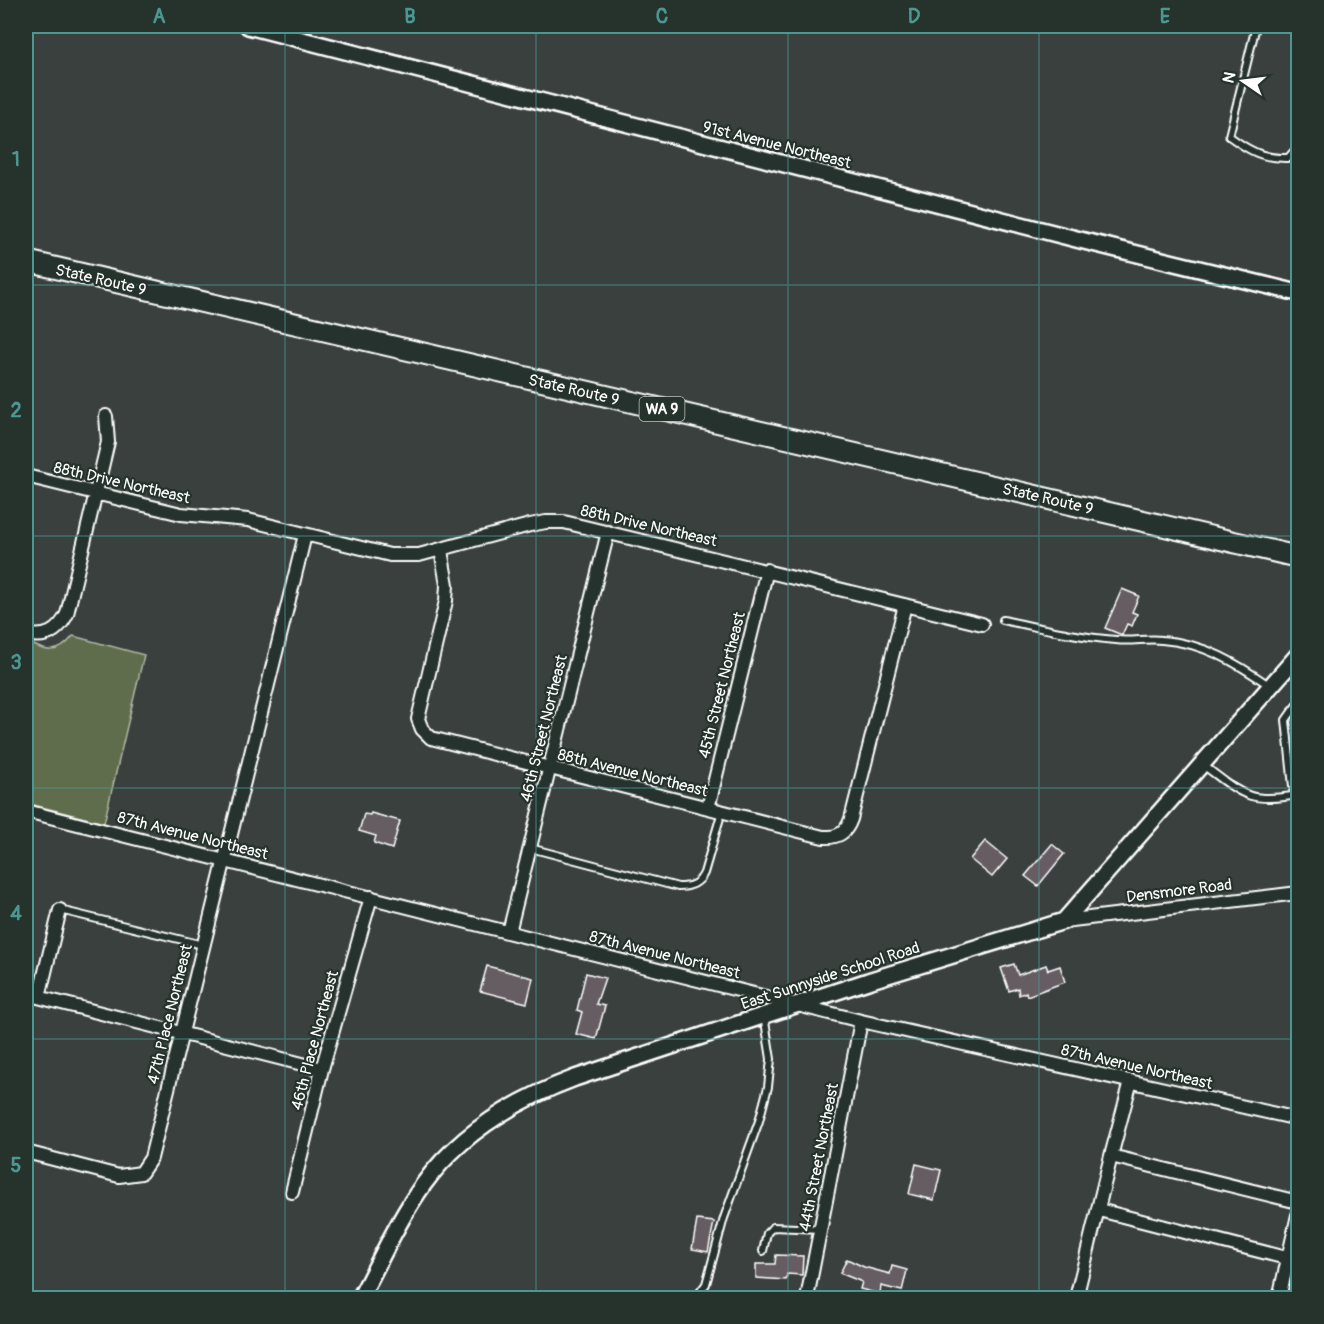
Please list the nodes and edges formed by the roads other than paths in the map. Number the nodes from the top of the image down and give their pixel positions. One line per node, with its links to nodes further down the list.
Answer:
1 (248, 26): 5 (street, 91st Avenue Northeast)
2 (1256, 26): 3 (lane)
3 (1299, 142)
4 (26, 261): 12 (main road, State Route 9 / WA 9)
5 (1299, 293)
6 (106, 416): 8 (street)
7 (26, 476): 8 (street, 88th Drive Northeast)
8 (96, 493): 10 (street, 88th Drive Northeast); 17 (street)
9 (608, 532): 11 (street, 88th Drive Northeast); 13 (street, 88th Drive Northeast); 22 (street, 46th Street Northeast)
10 (305, 535): 11 (street, 88th Drive Northeast); 28 (street, 47th PIace Northeast)
11 (441, 550): 22 (street, 88th Avenue Northeast)
12 (1299, 557)
13 (766, 570): 14 (street, 88th Drive Northeast); 24 (street, 45th Street Northeast)
14 (905, 605): 16 (street, 88th Drive Northeast); 26 (street, 88th Avenue Northeast)
15 (1003, 620): 19 (lane)
16 (982, 624)
17 (26, 634)
18 (1299, 655): 19 (street)
19 (1271, 687): 21 (street)
20 (1299, 703): 23 (lane)
21 (1202, 765): 23 (lane); 32 (street)
22 (550, 768): 24 (street, 88th Avenue Northeast); 27 (street, 46th Street Northeast)
23 (1296, 796)
24 (708, 808): 26 (street, 88th Avenue Northeast)
25 (26, 811): 28 (street, 87th Avenue Northeast)
26 (722, 811): 27 (lane)
27 (530, 848): 33 (street, 46th Street Northeast)
28 (225, 860): 30 (street, 87th Avenue Northeast); 34 (street, 47th PIace Northeast)
29 (1299, 893): 32 (street, Densmore Road)
30 (371, 897): 33 (street, 87th Avenue Northeast); 41 (street, 46th Place Northeast)
31 (60, 910): 34 (lane); 36 (street)
32 (1064, 921): 37 (street, East Sunnyside School Road)
33 (509, 932): 37 (street, 87th Avenue Northeast)
34 (203, 945): 40 (street, 47th PIace Northeast)
35 (26, 994): 36 (street)
36 (39, 997): 40 (street)
37 (797, 1004): 38 (street, East Sunnyside School Road); 39 (street, 87th Avenue Northeast)
38 (764, 1015): 53 (lane); 54 (street, East Sunnyside School Road)
39 (861, 1021): 42 (street, 87th Avenue Northeast); 50 (street, 44th Street Northeast)
40 (181, 1034): 41 (street); 44 (street, 47th PIace Northeast)
41 (322, 1069): 46 (street, 46th Place Northeast)
42 (1131, 1081): 43 (street, 87th Avenue Northeast); 45 (street)
43 (1299, 1119)
44 (26, 1152)
45 (1111, 1156): 47 (street); 48 (street)
46 (292, 1192)
47 (1299, 1202)
48 (1099, 1210): 52 (street); 56 (street)
49 (1299, 1215): 52 (street)
50 (820, 1229): 51 (lane); 55 (street, 44th Street Northeast)
51 (763, 1251)
52 (1294, 1260): 57 (street)
53 (700, 1292)
54 (360, 1299)
55 (807, 1299)
56 (1076, 1299)
57 (1279, 1299)

